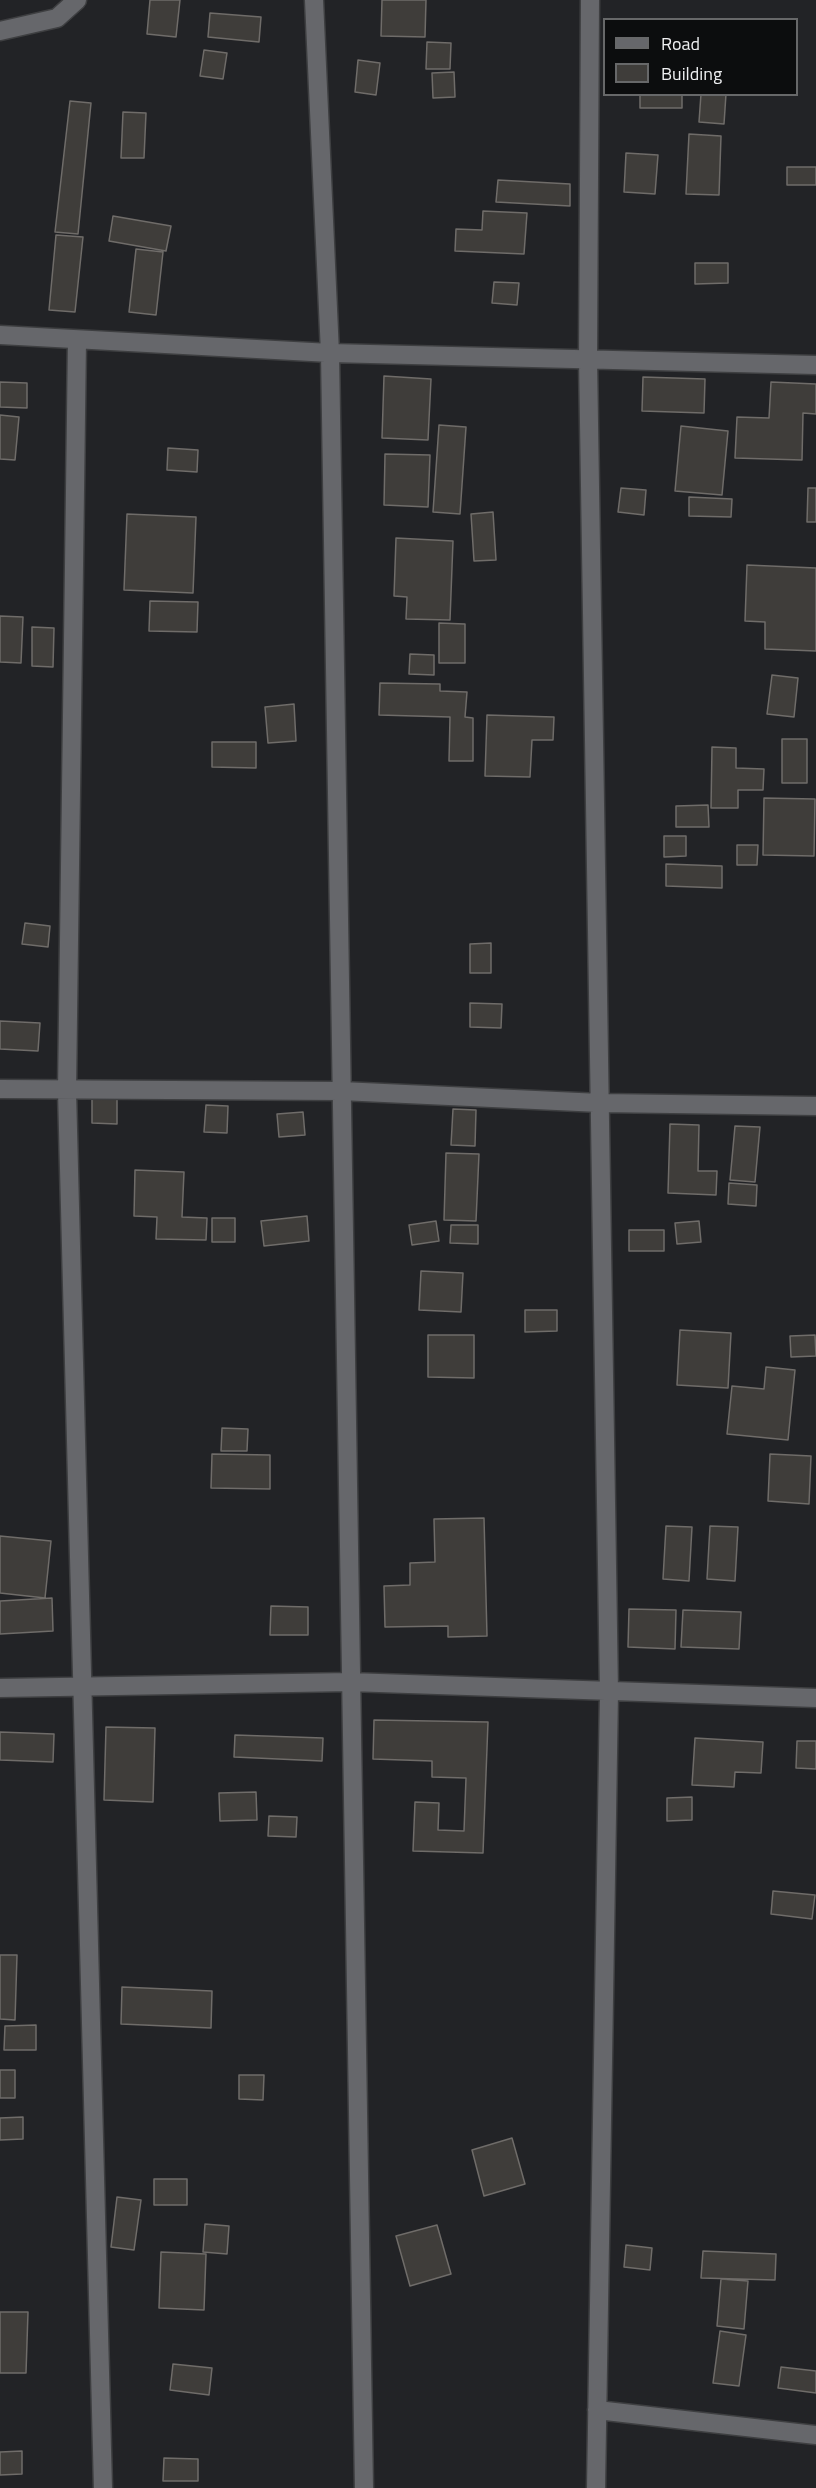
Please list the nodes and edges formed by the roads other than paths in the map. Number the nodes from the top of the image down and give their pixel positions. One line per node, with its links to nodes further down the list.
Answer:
1 (76, 0): 4 (street)
2 (314, 0): 7 (street)
3 (590, 0): 8 (street)
4 (0, 31)
5 (0, 335): 6 (street)
6 (77, 340): 7 (street); 12 (street)
7 (330, 353): 8 (street); 11 (street)
8 (588, 359): 9 (street); 13 (street)
9 (816, 365)
10 (0, 1089): 12 (street)
11 (341, 1090): 12 (street); 13 (street); 15 (street)
12 (66, 1091): 16 (street)
13 (600, 1103): 14 (street); 18 (street)
14 (816, 1106)
15 (350, 1682): 16 (street); 18 (street); 23 (street)
16 (83, 1687): 17 (street); 22 (street)
17 (0, 1688)
18 (609, 1692): 19 (street); 20 (street)
19 (816, 1698)
20 (597, 2410): 21 (street); 24 (street)
21 (816, 2435)
22 (103, 2488)
23 (364, 2488)
24 (596, 2488)

